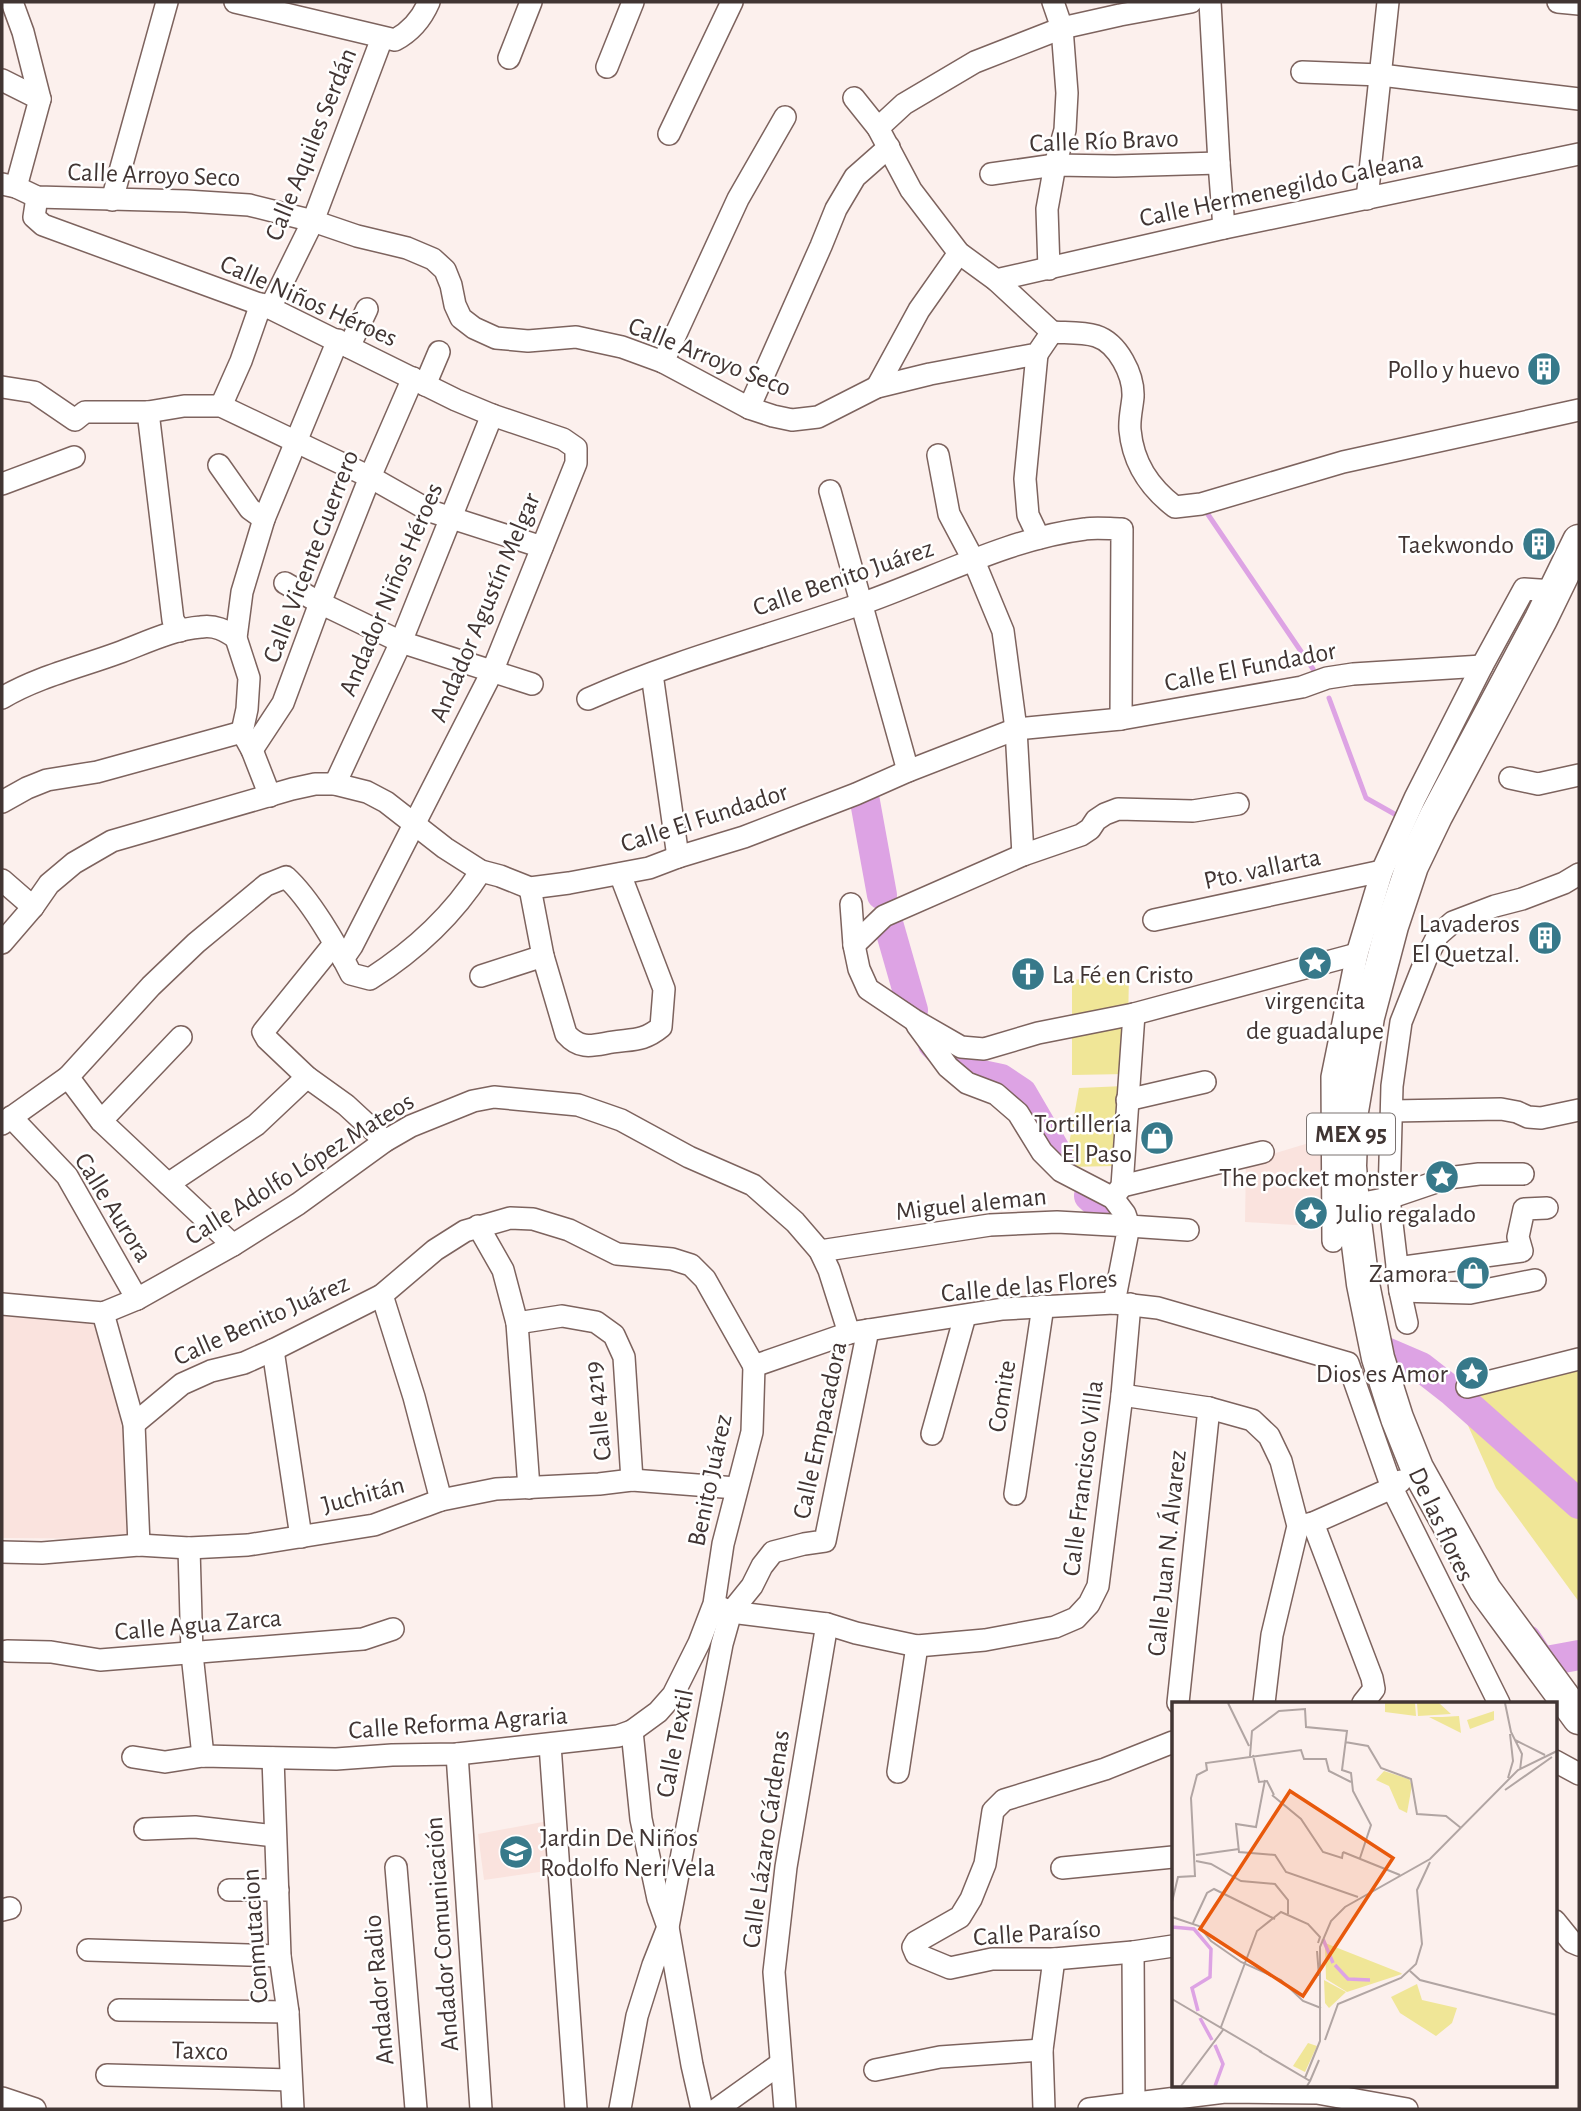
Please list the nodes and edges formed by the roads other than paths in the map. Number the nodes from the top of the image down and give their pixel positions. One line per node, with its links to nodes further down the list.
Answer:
1 (12, 2): 25 (street)
2 (167, 2): 38 (street)
3 (330, 2): 16 (street)
4 (429, 2): 18 (street)
5 (531, 2): 19 (street)
6 (633, 2): 20 (street)
7 (732, 2): 29 (street)
8 (1052, 2): 17 (street)
9 (1191, 2): 15 (street)
10 (1210, 2): 32 (street)
11 (1388, 2): 22 (street)
12 (1558, 2): 14 (street)
13 (243, 3): 16 (street)
14 (1579, 4)
15 (1117, 8): 17 (street)
16 (321, 22): 18 (street)
17 (1062, 28): 28 (street); 33 (street)
18 (382, 38): 39 (street, Calle Aquiles Serdán)
19 (509, 58)
20 (607, 67)
21 (1302, 72): 22 (street)
22 (1381, 75): 26 (street); 37 (street)
23 (2, 80): 25 (street)
24 (854, 98): 28 (street)
25 (40, 99): 35 (street)
26 (1579, 99)
27 (785, 117): 50 (street)
28 (878, 128): 30 (street)
29 (669, 134)
30 (889, 147): 41 (street); 55 (street)
31 (1579, 155): 37 (street, Calle Hermenegildo Galeana)
32 (1219, 163): 33 (street, Calle Río Bravo); 40 (street)
33 (1055, 164): 34 (street, Calle Río Bravo); 42 (street)
34 (992, 174)
35 (9, 186): 36 (street, Calle Arroyo Seco)
36 (37, 197): 38 (street, Calle Arroyo Seco); 44 (street, Calle Niños Héroes)
37 (1367, 199): 40 (street, Calle Hermenegildo Galeana)
38 (112, 200): 39 (street, Calle Arroyo Seco)
39 (313, 221): 44 (street, Calle Aquiles Serdán); 50 (street, Calle Arroyo Seco)
40 (1224, 228): 42 (street, Calle Hermenegildo Galeana)
41 (959, 253): 43 (street); 53 (street)
42 (1049, 269): 43 (street, Calle Hermenegildo Galeana)
43 (996, 279): 46 (street)
44 (265, 306): 47 (street, Calle Niños Héroes); 54 (street, Calle Aquiles Serdán)
45 (367, 309): 47 (street)
46 (1052, 332): 49 (street); 56 (street)
47 (344, 344): 51 (street, Calle Niños Héroes); 59 (street)
48 (439, 352): 51 (street, Calle Vicente Guerrero)
49 (1037, 354): 53 (street, Calle Arroyo Seco); 69 (street)
50 (663, 362): 55 (street, Calle Arroyo Seco)
51 (419, 381): 58 (street, Calle Niños Héroes); 64 (street, Calle Vicente Guerrero)
52 (2, 387): 57 (street)
53 (877, 387): 55 (street, Calle Arroyo Seco)
54 (221, 406): 57 (street); 59 (street)
55 (750, 408)
56 (1579, 410)
57 (148, 412): 77 (street)
58 (492, 415): 60 (street, Calle Niños Héroes); 68 (street, Andador Niños Héroes)
59 (298, 441): 64 (street); 67 (street)
60 (576, 448): 71 (street, Andador Agustín Melgar)
61 (938, 455): 72 (street)
62 (74, 457): 65 (street)
63 (219, 465): 67 (street)
64 (370, 477): 68 (street); 75 (street, Calle Vicente Guerrero)
65 (2, 484)
66 (830, 491): 76 (street)
67 (264, 519): 78 (street)
68 (451, 519): 71 (street); 79 (street, Andador Niños Héroes)
69 (1039, 538): 72 (street, Calle Benito Juárez); 86 (street, Calle Benito Juárez)
70 (1579, 541): 74 (highway, MEX 95)
71 (542, 547): 81 (street, Andador Agustín Melgar)
72 (974, 561): 76 (street, Calle Benito Juárez); 87 (street)
73 (285, 583): 75 (street)
74 (1554, 591): 80 (street); 131 (highway, MEX 95)
75 (320, 603): 79 (street); 88 (street, Calle Vicente Guerrero)
76 (860, 604): 82 (street, Calle Benito Juárez); 89 (street)
77 (180, 631): 78 (street); 84 (street)
78 (236, 638): 88 (street)
79 (401, 642): 81 (street); 92 (street, Andador Niños Héroes)
80 (1482, 666): 86 (street, Calle El Fundador); 100 (street)
81 (492, 672): 83 (street); 96 (street, Andador Agustín Melgar)
82 (652, 674): 85 (street, Calle Benito Juárez); 98 (street)
83 (532, 684)
84 (2, 698)
85 (588, 699)
86 (1121, 719): 87 (street, Calle El Fundador)
87 (1016, 729): 89 (street, Calle El Fundador); 97 (street)
88 (247, 741): 93 (street); 94 (street)
89 (908, 771): 98 (street, Calle El Fundador)
90 (1579, 775): 91 (street)
91 (1510, 778)
92 (335, 784): 93 (street); 96 (street)
93 (270, 796): 106 (street)
94 (2, 802)
95 (1238, 804): 97 (street)
96 (415, 823): 99 (street); 110 (street, Andador Agustín Melgar)
97 (1023, 855): 109 (street)
98 (678, 857): 101 (street, Calle El Fundador)
99 (481, 871): 104 (street); 110 (street)
100 (1381, 872): 107 (street, Pto. vallarta); 111 (street)
101 (620, 874): 104 (street, Calle El Fundador); 112 (street)
102 (1579, 874): 122 (street)
103 (2, 880): 106 (street)
104 (530, 888): 112 (street)
105 (851, 904): 109 (street)
106 (33, 907): 108 (street)
107 (1154, 920)
108 (2, 943)
109 (854, 945): 115 (street)
110 (339, 952): 117 (street); 118 (street, Andador Agustín Melgar)
111 (1357, 954): 114 (street); 136 (street)
112 (543, 956): 113 (street)
113 (481, 976)
114 (1134, 1014): 115 (street); 120 (street)
115 (914, 1020): 129 (street)
116 (180, 1037): 124 (street)
117 (68, 1077): 123 (street); 124 (street)
118 (307, 1077): 125 (street); 128 (street)
119 (1205, 1082): 120 (street)
120 (1127, 1100): 129 (street)
121 (1579, 1110): 122 (street)
122 (1392, 1111): 130 (street)
123 (6, 1121): 143 (street, Calle Aurora)
124 (101, 1121): 128 (street)
125 (385, 1141): 137 (street, Calle Adolfo López Mateos); 138 (street, Calle Adolfo López Mateos)
126 (1263, 1152): 129 (street)
127 (1523, 1174): 130 (street)
128 (168, 1184): 137 (street)
129 (1118, 1192): 134 (street)
130 (1388, 1198): 131 (street); 139 (street)
131 (1353, 1205): 161 (highway, MEX 95)
132 (1546, 1208): 139 (street)
133 (478, 1226): 142 (street, Calle Benito Juárez); 150 (street); 155 (street, Calle Benito Juárez)
134 (1129, 1226): 135 (street, Miguel aleman); 138 (street, Miguel aleman); 144 (street, Calle Francisco Villa)
135 (1188, 1230)
136 (1333, 1241)
137 (233, 1245): 143 (street, Calle Adolfo López Mateos)
138 (820, 1251): 151 (street, Calle Adolfo López Mateos)
139 (1397, 1268): 141 (street)
140 (1535, 1280): 141 (street)
141 (1400, 1291): 149 (street)
142 (382, 1295): 152 (street, Calle Benito Juárez); 167 (street)
143 (137, 1299): 147 (street, Calle Adolfo López Mateos)
144 (1122, 1303): 146 (street, Calle de las Flores); 154 (street, Calle de las Flores); 157 (street, Calle Francisco Villa)
145 (2, 1304): 147 (street)
146 (1043, 1306): 148 (street, Calle de las Flores); 166 (street, Comite)
147 (103, 1313): 159 (street)
148 (965, 1316): 151 (street, Calle de las Flores); 160 (street)
149 (1407, 1322)
150 (517, 1323): 162 (street, Calle 4219); 163 (street)
151 (858, 1332): 155 (street, Calle de las Flores); 173 (street, Calle Empacadora)
152 (273, 1350): 159 (street, Calle Benito Juárez); 169 (street)
153 (1579, 1359): 156 (street)
154 (1348, 1363): 165 (street, De las flores)
155 (754, 1366): 164 (street, Benito Juárez)
156 (1467, 1387)
157 (1122, 1395): 158 (street); 176 (street, Calle Francisco Villa)
158 (1209, 1408): 168 (street); 180 (street, Calle Juan N. Álvarez)
159 (134, 1424): 170 (street)
160 (932, 1434)
161 (1418, 1468): 165 (street); 183 (highway, MEX 95)
162 (632, 1480): 163 (street, Juchitán); 164 (street, Juchitán)
163 (529, 1488): 167 (street, Juchitán)
164 (736, 1488): 173 (street, Benito Juárez)
165 (1392, 1488): 168 (street); 182 (street, De las flores)
166 (1015, 1494)
167 (440, 1500): 169 (street, Juchitán)
168 (1305, 1525): 179 (street); 181 (street)
169 (301, 1537): 171 (street, Juchitán)
170 (139, 1545): 171 (street, Juchitán); 172 (street, Juchitán)
171 (189, 1548): 178 (street)
172 (2, 1552)
173 (723, 1608): 174 (street, Calle Francisco Villa); 184 (street, Calle Reforma Agraria); 202 (street, Calle Textil)
174 (827, 1623): 176 (street, Calle Francisco Villa); 212 (street, Calle Lázaro Cárdenas)
175 (393, 1629): 178 (street, Calle Agua Zarca)
176 (917, 1646): 192 (street)
177 (7, 1651): 178 (street, Calle Agua Zarca)
178 (192, 1654): 188 (street)
179 (1368, 1696)
180 (1178, 1702)
181 (1264, 1702)
182 (1499, 1702)
183 (1579, 1718)
184 (632, 1731): 186 (street, Calle Reforma Agraria); 202 (street)
185 (1172, 1742): 208 (street, Calle Paraíso)
186 (550, 1745): 187 (street, Calle Reforma Agraria); 224 (street)
187 (457, 1754): 190 (street, Calle Reforma Agraria); 223 (street, Andador Comunicación)
188 (203, 1756): 189 (street, Calle Reforma Agraria); 190 (street, Calle Reforma Agraria)
189 (133, 1758)
190 (273, 1758): 195 (street, Conmutacion)
191 (1556, 1761): 193 (street)
192 (898, 1772)
193 (1579, 1774)
194 (145, 1829): 195 (street)
195 (275, 1836): 200 (street, Conmutacion)
196 (1172, 1857): 198 (street)
197 (396, 1867): 222 (street, Andador Radio)
198 (1062, 1868)
199 (229, 1890): 200 (street)
200 (278, 1890): 207 (street, Conmutacion)
201 (1556, 1922): 203 (street)
202 (668, 1927): 225 (street); 226 (street)
203 (1579, 1945)
204 (1172, 1946): 206 (street, Calle Paraíso)
205 (88, 1950): 207 (street)
206 (1133, 1952): 208 (street, Calle Paraíso); 219 (street)
207 (280, 1956): 210 (street, Conmutacion)
208 (1054, 1959): 211 (street)
209 (119, 2010): 210 (street)
210 (288, 2012): 215 (street, Conmutacion)
211 (1042, 2050): 213 (street); 229 (street)
212 (780, 2064): 227 (street); 228 (street, Calle Lázaro Cárdenas)
213 (874, 2070)
214 (107, 2075): 215 (street, Taxco)
215 (291, 2080): 221 (street, Conmutacion)
216 (1225, 2089): 217 (street); 219 (street)
217 (1308, 2095): 231 (street)
218 (2, 2098): 220 (street)
219 (1135, 2104): 230 (street)
220 (35, 2109)
221 (293, 2109)
222 (416, 2109)
223 (481, 2109)
224 (576, 2109)
225 (620, 2109)
226 (702, 2109)
227 (717, 2109)
228 (785, 2109)
229 (1044, 2109)
230 (1089, 2109)
231 (1407, 2109)

